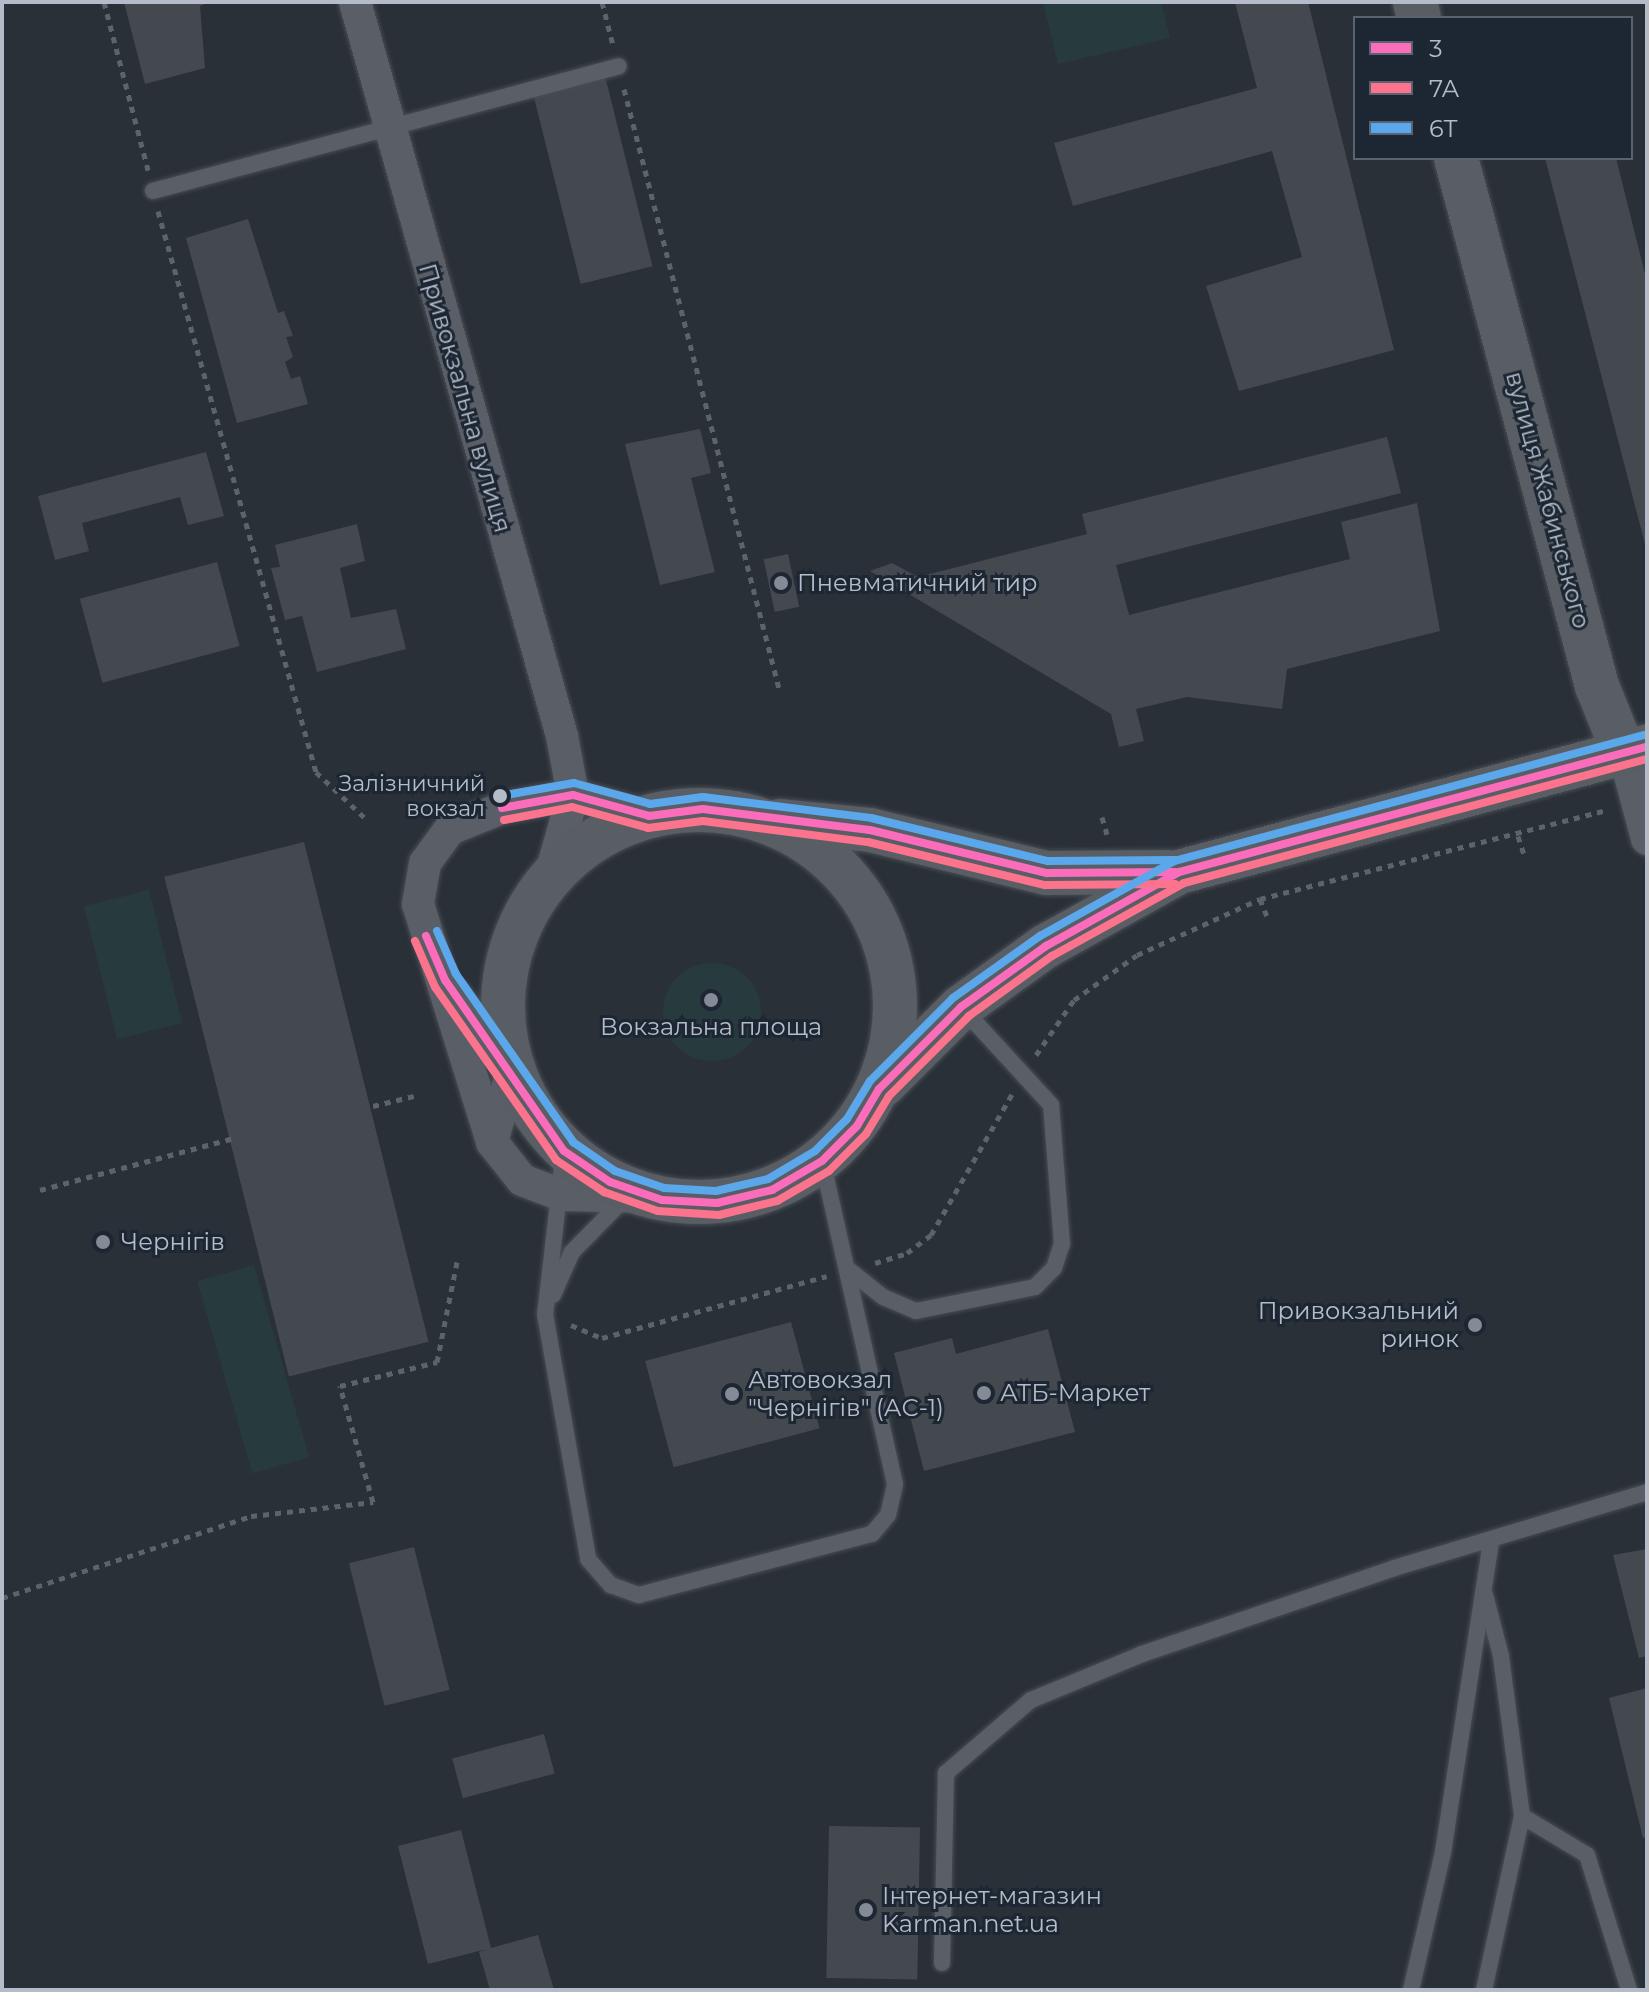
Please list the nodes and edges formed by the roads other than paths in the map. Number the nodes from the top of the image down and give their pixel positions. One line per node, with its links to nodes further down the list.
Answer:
1 (355, 2): 3 (street, Привокзальна вулиця)
2 (619, 66): 3 (lane)
3 (388, 127): 5 (lane); 7 (street, Привокзальна вулиця)
4 (1457, 160): 6 (main road, вулиця Жабинського)
5 (153, 191)
6 (1636, 750): 10 (street, вулиця Жабинського); 11 (main road)
7 (573, 795): 8 (street); 12 (street); 13 (street)
8 (649, 816): 9 (main road); 12 (main road)
9 (764, 820): 11 (main road); 16 (main road)
10 (1647, 839)
11 (1179, 872): 14 (main road)
12 (550, 877): 15 (main road)
13 (426, 936): 15 (street); 17 (street)
14 (961, 1007): 16 (main road); 22 (lane)
15 (512, 1071): 17 (street); 18 (main road)
16 (879, 1089): 19 (main road)
17 (492, 1142): 20 (street)
18 (564, 1151): 20 (lane); 21 (main road)
19 (822, 1161): 21 (main road); 22 (lane)
20 (561, 1195): 21 (street); 23 (lane)
21 (640, 1197): 23 (lane)
22 (849, 1270): 23 (lane)
23 (545, 1314)
24 (1647, 1492): 25 (lane)
25 (1491, 1542): 26 (lane); 28 (lane)
26 (1484, 1590): 27 (lane); 29 (lane)
27 (1522, 1816): 30 (lane); 31 (lane)
28 (942, 1963)
29 (1411, 1990)
30 (1484, 1990)
31 (1629, 1990)

